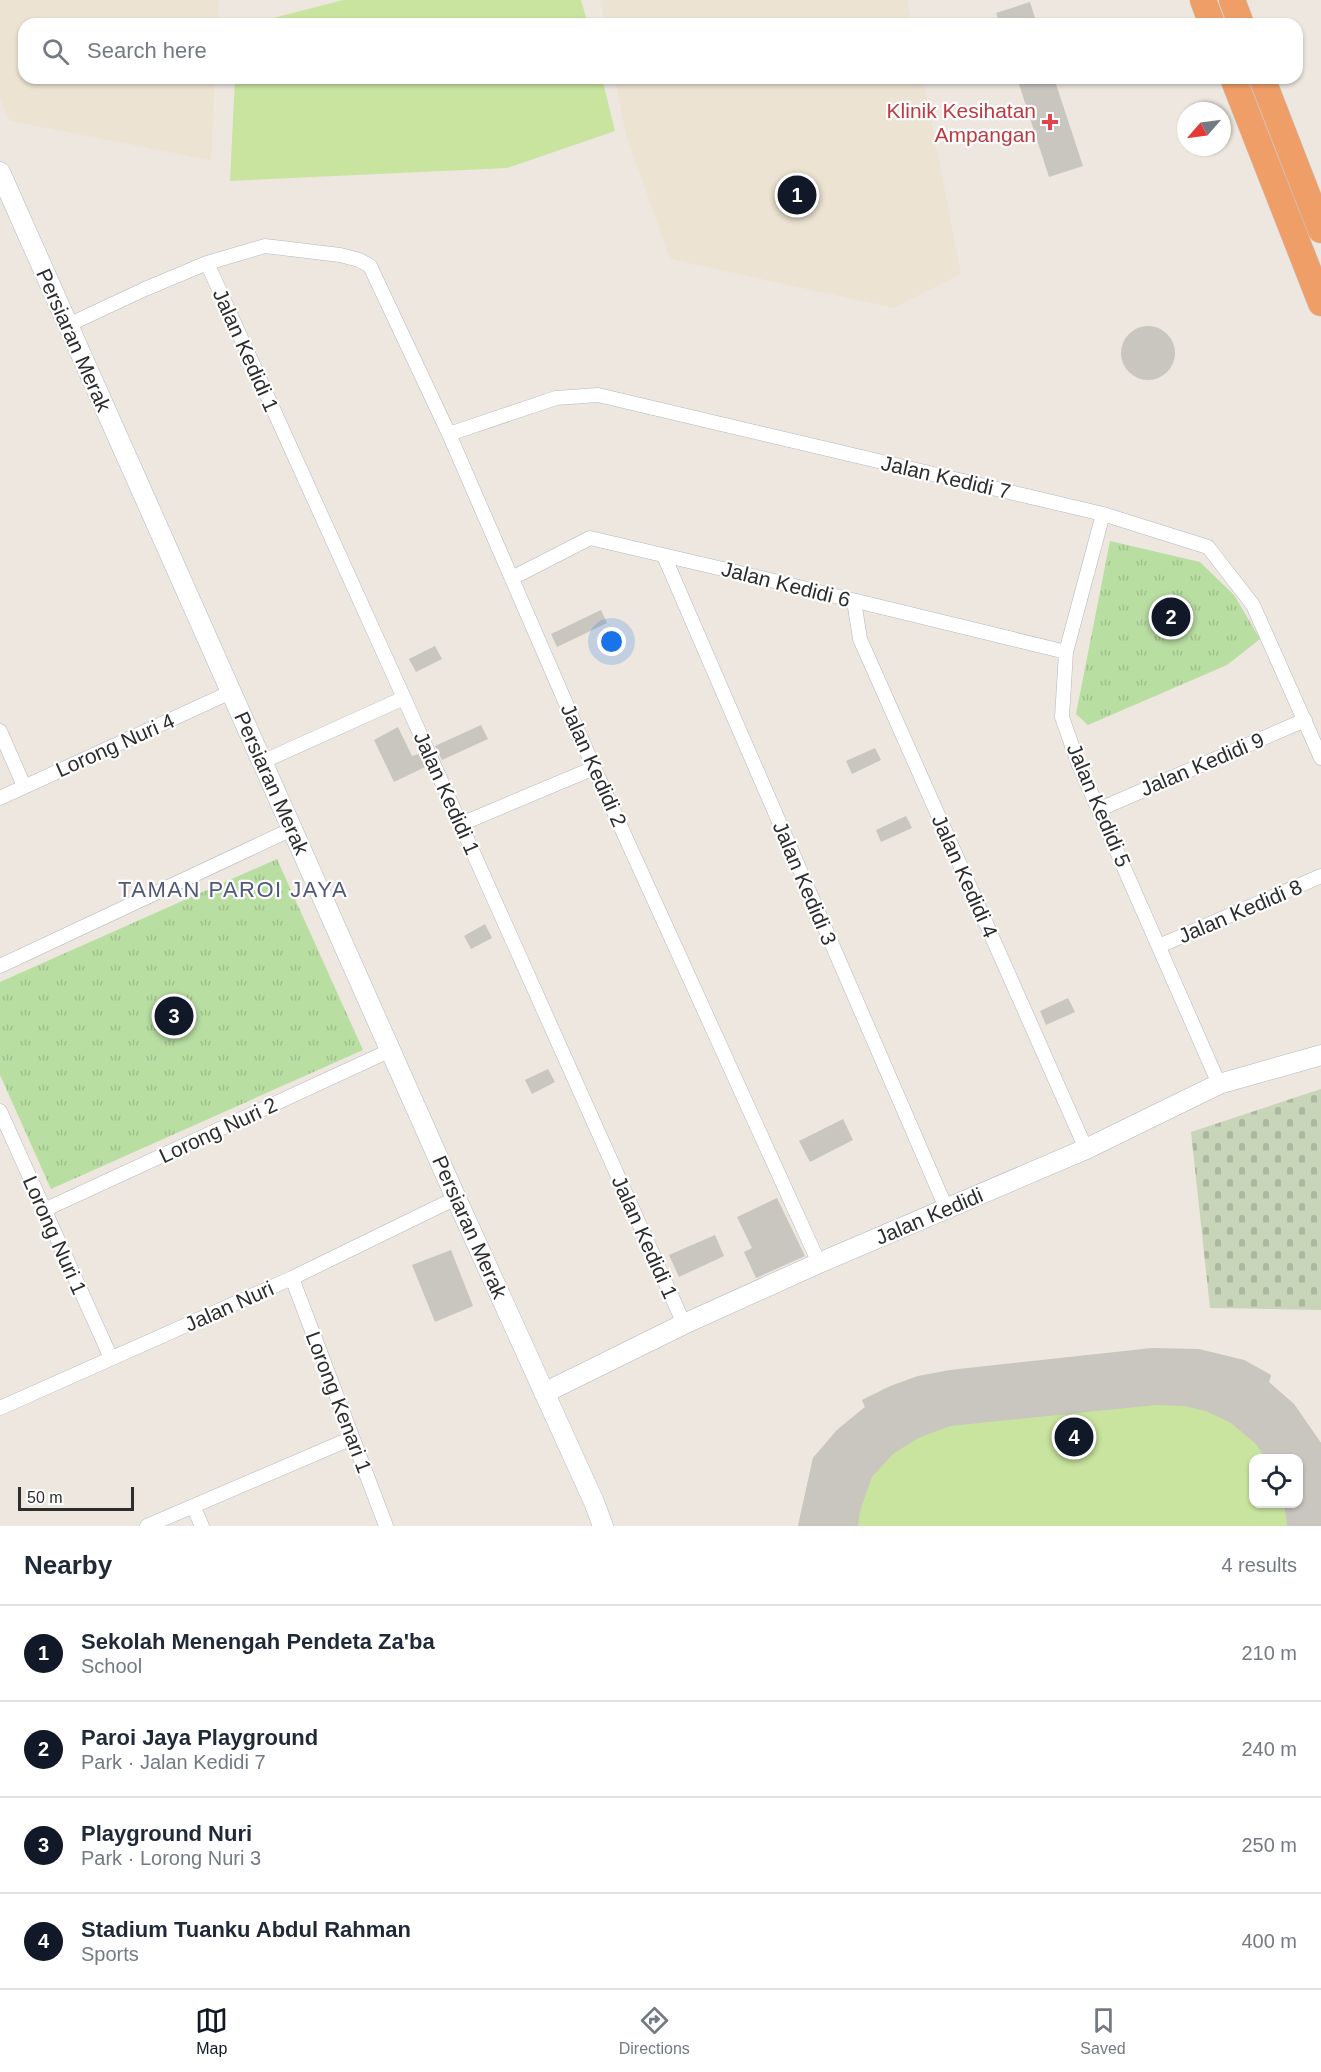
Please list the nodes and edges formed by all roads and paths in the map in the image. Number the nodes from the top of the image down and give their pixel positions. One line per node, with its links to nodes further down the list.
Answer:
1 (1203, 0): 3 (highway)
2 (1232, 0): 4 (highway)
3 (1210, 18)
4 (1239, 18)
5 (1235, 84): 10 (highway)
6 (1264, 84): 8 (highway)
7 (0, 172): 11 (street, Persiaran Merak)
8 (1321, 230)
9 (207, 263): 11 (street); 12 (street, Jalan Kedidi 2); 19 (street, Jalan Kedidi 1)
10 (1321, 303)
11 (68, 325): 18 (street, Persiaran Merak)
12 (449, 434): 13 (street, Jalan Kedidi 7); 15 (street, Jalan Kedidi 2)
13 (1103, 514): 17 (street, Jalan Kedidi 5); 20 (street, Jalan Kedidi 7)
14 (664, 556): 15 (street, Jalan Kedidi 6); 16 (street, Jalan Kedidi 6); 40 (street, Jalan Kedidi 3)
15 (512, 578): 24 (street, Jalan Kedidi 2)
16 (854, 601): 17 (street, Jalan Kedidi 6); 37 (street, Jalan Kedidi 4)
17 (1066, 652): 27 (street, Jalan Kedidi 5)
18 (231, 692): 23 (street, Persiaran Merak); 25 (street, Lorong Nuri 4)
19 (404, 698): 23 (street); 28 (street, Jalan Kedidi 1)
20 (1305, 720): 22 (street, Jalan Kedidi 7); 27 (street, Jalan Kedidi 9)
21 (0, 732): 25 (street)
22 (1321, 758)
23 (262, 762): 29 (street, Persiaran Merak)
24 (594, 768): 28 (street); 41 (street, Jalan Kedidi 2)
25 (24, 786): 26 (street, Lorong Nuri 4)
26 (0, 798)
27 (1100, 809): 31 (street, Jalan Kedidi 5)
28 (461, 824): 43 (street, Jalan Kedidi 1)
29 (292, 830): 32 (street); 33 (street, Persiaran Merak)
30 (1321, 876): 31 (street, Jalan Kedidi 8)
31 (1159, 946): 35 (street, Jalan Kedidi 5)
32 (0, 966)
33 (391, 1050): 38 (street, Persiaran Merak); 39 (street, Lorong Nuri 2)
34 (1321, 1055): 35 (street, Jalan Kedidi)
35 (1219, 1084): 37 (street, Jalan Kedidi)
36 (0, 1111): 39 (street, Lorong Nuri 1)
37 (1086, 1149): 40 (street, Jalan Kedidi)
38 (456, 1198): 42 (street, Jalan Nuri); 45 (street, Persiaran Merak)
39 (45, 1210): 44 (street, Lorong Nuri 1)
40 (947, 1210): 41 (street, Jalan Kedidi)
41 (819, 1263): 43 (street, Jalan Kedidi)
42 (292, 1278): 44 (street, Jalan Nuri); 47 (street, Lorong Kenari 1)
43 (684, 1324): 45 (street, Jalan Kedidi)
44 (111, 1358): 46 (street, Jalan Nuri)
45 (544, 1393): 52 (street, Persiaran Merak)
46 (0, 1408)
47 (352, 1438): 48 (street); 51 (street, Lorong Kenari 1)
48 (193, 1506): 49 (street); 50 (street)
49 (147, 1526)
50 (202, 1526)
51 (386, 1526)
52 (603, 1526)

